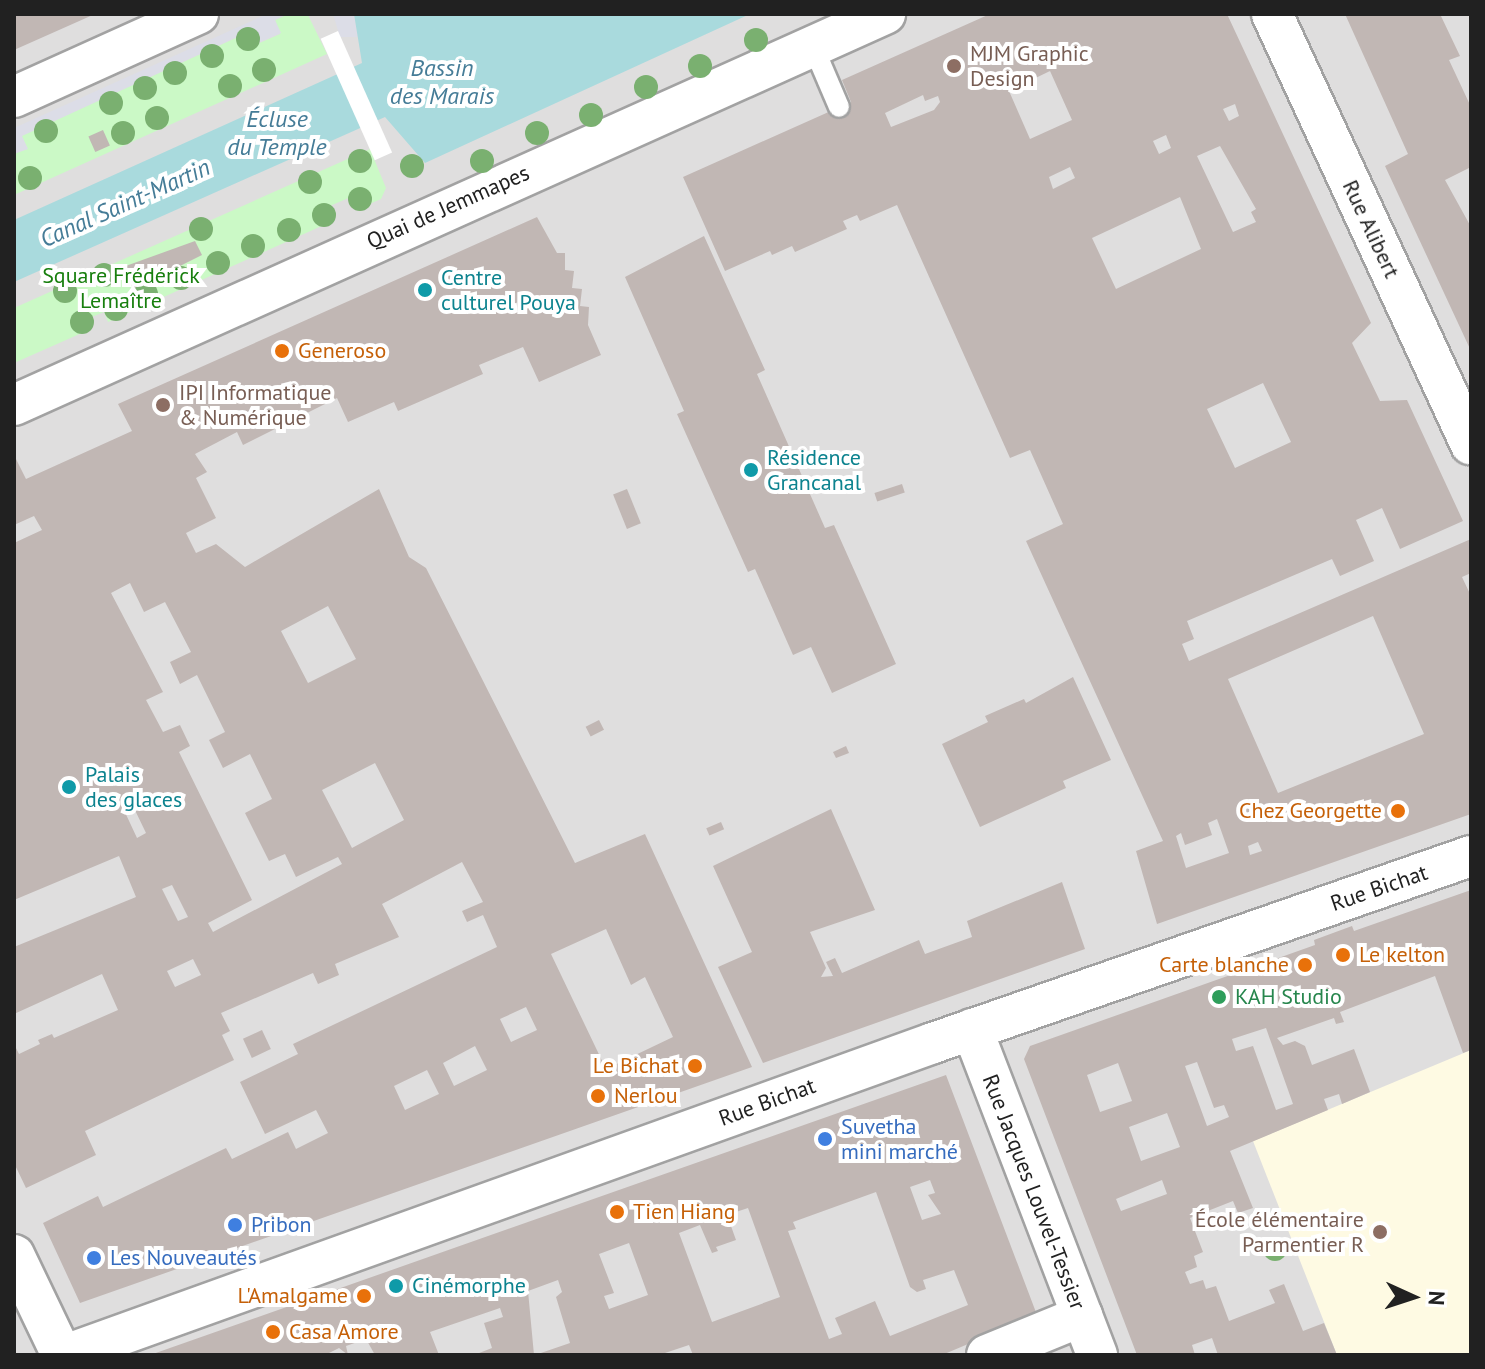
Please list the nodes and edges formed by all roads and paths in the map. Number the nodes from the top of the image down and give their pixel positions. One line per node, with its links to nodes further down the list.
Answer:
1 (198, 14): 5 (street)
2 (885, 14): 4 (street, Quai de Jemmapes)
3 (1272, 14): 8 (street, Rue Alibert)
4 (813, 46): 6 (lane); 7 (street, Quai de Jemmapes)
5 (14, 97)
6 (839, 107)
7 (14, 405)
8 (1471, 444)
9 (1471, 856): 10 (street, Rue Bichat)
10 (972, 1029): 12 (street, Rue Jacques Louvel-Tessier); 13 (street, Rue Bichat)
11 (14, 1255): 13 (street)
12 (1082, 1316): 14 (street); 15 (street, Rue Jacques Louvel-Tessier)
13 (64, 1355)
14 (987, 1355)
15 (1097, 1355)

